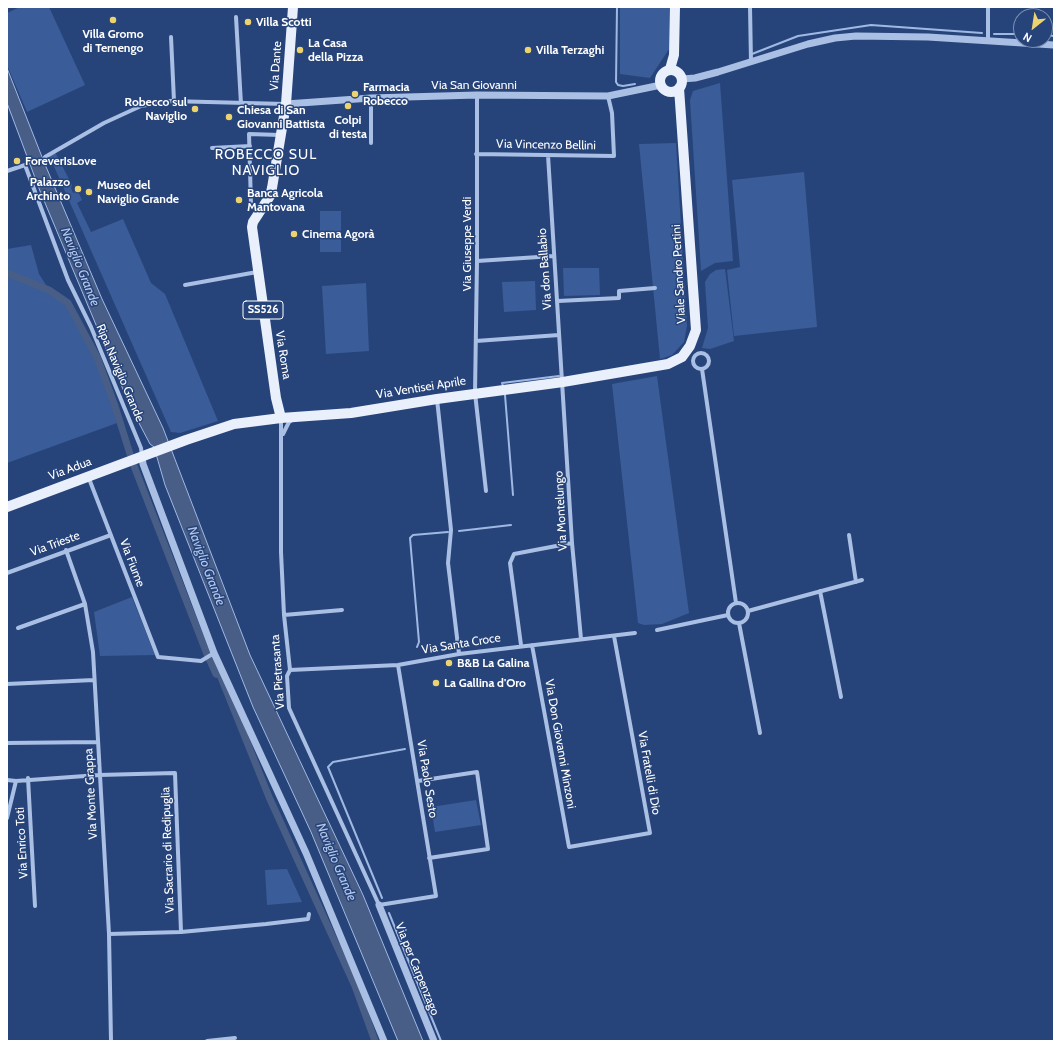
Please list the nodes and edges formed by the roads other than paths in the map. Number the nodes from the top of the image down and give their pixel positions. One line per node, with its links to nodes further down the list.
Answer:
1 (293, 7): 18 (main road, Via Dante / SS526)
2 (675, 7): 10 (main road)
3 (750, 7): 9 (street)
4 (988, 7): 7 (street)
5 (236, 17): 17 (street)
6 (171, 36): 16 (street)
7 (988, 42): 8 (street); 9 (street)
8 (1054, 45)
9 (751, 62): 11 (street)
10 (670, 69): 11 (main road); 12 (main road)
11 (681, 83): 12 (main road); 36 (main road, Viale Sandro Pertini)
12 (661, 85): 14 (street, Via San Giovanni)
13 (477, 95): 14 (street, Via San Giovanni); 15 (street, Via San Giovanni); 23 (street, Via Giuseppe Verdi)
14 (608, 96): 24 (street, Via Vincenzo Bellini)
15 (371, 98): 18 (street, Via San Giovanni); 20 (street)
16 (174, 101): 17 (street); 25 (street)
17 (241, 104): 18 (street)
18 (286, 104): 19 (main road, SS526)
19 (280, 135): 21 (street); 27 (main road, SS526)
20 (371, 143)
21 (250, 146): 22 (street); 27 (street)
22 (212, 148)
23 (476, 154): 24 (street, Via Vincenzo Bellini); 29 (street, Via Giuseppe Verdi)
24 (548, 155): 28 (street, Via don Ballabio)
25 (45, 157)
26 (7, 171): 46 (street, Ripa Naviglio Grande)
27 (260, 211): 30 (main road, Via Roma / SS526)
28 (554, 256): 29 (street); 33 (street, Via don Ballabio)
29 (477, 261): 35 (street, Via Giuseppe Verdi)
30 (257, 272): 31 (street); 40 (main road, Via Roma / SS526)
31 (185, 285)
32 (655, 288): 33 (street)
33 (558, 301): 34 (street, Via don Ballabio)
34 (559, 335): 35 (street); 38 (street, Via don Ballabio)
35 (476, 341): 39 (street, Via Giuseppe Verdi)
36 (690, 355): 37 (street); 37 (street); 38 (main road)
37 (702, 369): 58 (street)
38 (563, 382): 39 (main road, Via Ventisei Aprile); 52 (street, Via Montelungo)
39 (475, 393): 41 (main road, Via Ventisei Aprile); 48 (street, Via Giuseppe Verdi)
40 (276, 398): 43 (main road, Via Roma); 44 (main road, Via Roma)
41 (437, 398): 42 (main road, Via Ventisei Aprile); 72 (street)
42 (296, 416): 43 (main road, Via Ventisei Aprile); 45 (street)
43 (281, 418): 44 (main road); 45 (street, Via Pietrasanta)
44 (258, 421): 46 (main road, Via Adua)
45 (281, 438): 62 (street, Via Pietrasanta)
46 (146, 455): 47 (main road, Via Adua); 73 (street)
47 (88, 476): 49 (main road, Via Adua); 50 (street, Via Fiume)
48 (486, 491)
49 (7, 506)
50 (111, 535): 53 (street, Via Trieste); 73 (street, Via Fiume)
51 (849, 535): 56 (street)
52 (572, 543): 69 (street, Via Montelungo); 71 (street)
53 (66, 550): 54 (street, Via Trieste); 59 (street, Via Monte Grappa)
54 (7, 573)
55 (862, 580): 56 (street)
56 (856, 582): 57 (street)
57 (820, 591): 61 (street); 78 (street)
58 (736, 603): 61 (street); 63 (street)
59 (85, 604): 65 (street); 76 (street, Via Monte Grappa)
60 (342, 610): 62 (street)
61 (748, 611): 64 (street)
62 (284, 614): 75 (street, Via Pietrasanta)
63 (728, 615): 64 (street); 66 (street)
64 (739, 623): 79 (street)
65 (18, 628)
66 (657, 630)
67 (634, 633): 68 (street, Via Santa Croce)
68 (614, 636): 69 (street, Via Santa Croce); 88 (street, Via Fratelli di Dio)
69 (581, 639): 70 (street, Via Santa Croce)
70 (532, 645): 71 (street, Via Santa Croce); 88 (street, Via Don Giovanni Minzoni)
71 (521, 646): 72 (street, Via Santa Croce)
72 (459, 654): 74 (street, Via Santa Croce)
73 (210, 655): 98 (street)
74 (398, 665): 75 (street, Via Santa Croce); 86 (street, Via Paolo Sesto)
75 (290, 670): 90 (street, Via Pietrasanta)
76 (94, 680): 77 (street); 80 (street, Via Monte Grappa)
77 (7, 684)
78 (842, 697)
79 (760, 733)
80 (98, 742): 81 (street); 82 (street, Via Monte Grappa)
81 (7, 743)
82 (99, 775): 83 (street); 93 (street, Via Sacrario di Redipuglia); 94 (street, Via Monte Grappa)
83 (28, 778): 85 (street); 91 (street, Via Enrico Toti)
84 (7, 780): 85 (street)
85 (16, 781): 87 (street)
86 (418, 781): 89 (street, Via Paolo Sesto); 89 (street)
87 (7, 818)
88 (569, 847)
89 (429, 858): 90 (street, Via Paolo Sesto)
90 (379, 905): 99 (street, Via per Carpenzago)
91 (35, 906)
92 (309, 914): 93 (street)
93 (181, 932): 94 (street)
94 (109, 934): 96 (street, Via Monte Grappa)
95 (235, 1038): 97 (street)
96 (110, 1041)
97 (208, 1041)
98 (384, 1041)
99 (434, 1041)

